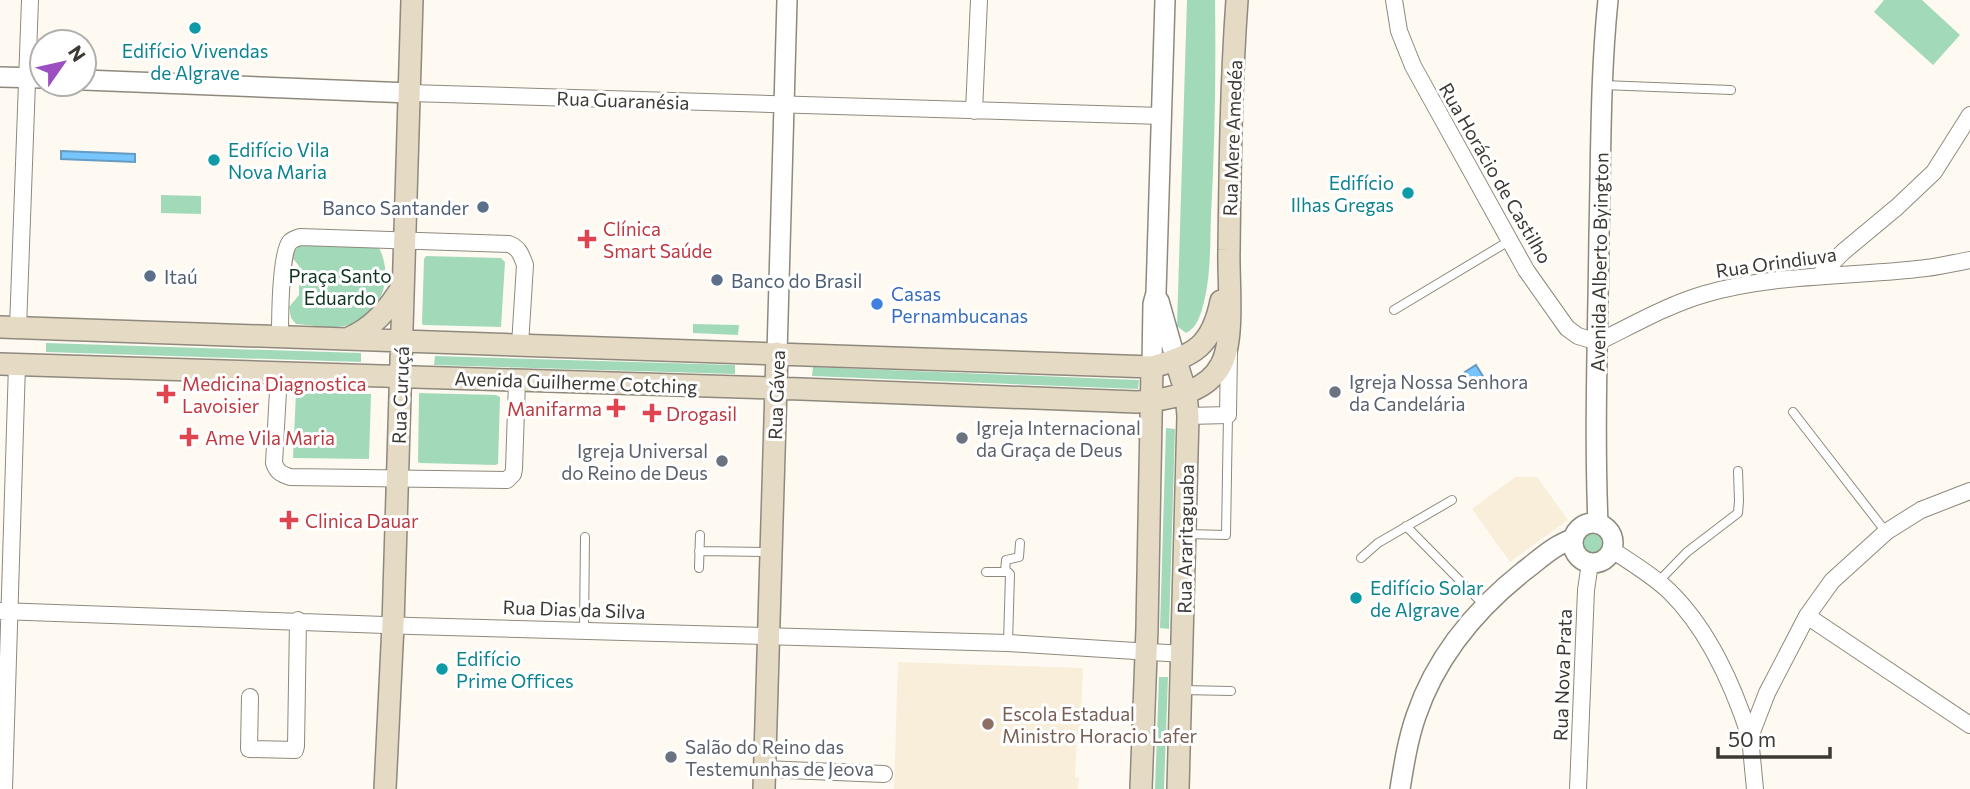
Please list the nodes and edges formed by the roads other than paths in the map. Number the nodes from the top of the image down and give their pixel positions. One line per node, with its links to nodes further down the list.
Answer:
1 (30, 0): 9 (street)
2 (412, 0): 15 (main road, Rua Curuçá)
3 (787, 0): 17 (street, Rua Gávea)
4 (979, 0): 18 (street)
5 (1165, 0): 20 (street, Rua Araritaguaba)
6 (1237, 0): 25 (main road, Rua Mere Amedéa)
7 (1394, 0): 22 (street, Rua Horácio de Castilho)
8 (1608, 0): 13 (street, Avenida Alberto Byington)
9 (32, 28)
10 (0, 77): 11 (street)
11 (28, 78)
12 (98, 81): 15 (street, Rua Guaranésia)
13 (1603, 85): 14 (lane); 34 (street, Avenida Alberto Byington)
14 (1731, 90)
15 (410, 93): 17 (street, Rua Guaranésia); 21 (main road, Rua Curuçá)
16 (33, 98): 29 (street)
17 (783, 105): 18 (street, Rua Guaranésia); 36 (street, Rua Gávea)
18 (974, 111): 20 (street, Rua Guaranésia)
19 (1970, 115): 24 (street)
20 (1162, 116): 27 (street, Rua Araritaguaba)
21 (405, 241): 26 (main road, Rua Curuçá); 30 (street); 35 (street)
22 (1509, 241): 28 (lane); 34 (street, Rua Horácio de Castilho)
23 (1970, 260): 24 (street, Rua Orindiuva)
24 (1820, 275): 34 (street, Rua Orindiuva)
25 (1229, 276): 32 (main road, Rua Mere Amedéa); 37 (main road, Rua Mere Amedéa)
26 (404, 283): 31 (main road); 33 (main road, Rua Curuçá)
27 (1156, 293): 37 (street, Rua Araritaguaba); 39 (street, Rua Araritaguaba)
28 (1394, 310)
29 (9, 328): 30 (main road, Avenida Guilherme Cotching)
30 (280, 337): 31 (main road, Avenida Guilherme Cotching)
31 (347, 339): 33 (main road, Avenida Guilherme Cotching)
32 (1228, 339): 44 (main road, Rua Mere Amedéa); 47 (street)
33 (402, 341): 35 (main road, Avenida Guilherme Cotching); 41 (main road, Rua Curuçá)
34 (1598, 342): 53 (street, Avenida Alberto Byington)
35 (520, 345): 36 (main road, Avenida Guilherme Cotching)
36 (778, 353): 39 (main road, Avenida Guilherme Cotching); 43 (main road, Rua Gávea)
37 (1176, 360): 39 (main road, Rua Mere Amedéa); 44 (main road, Rua Araritaguaba)
38 (9, 364): 40 (main road, Avenida Guilherme Cotching); 71 (street)
39 (1152, 367): 45 (main road, Rua Araritaguaba)
40 (279, 373): 41 (main road, Avenida Guilherme Cotching); 50 (street)
41 (401, 377): 42 (main road, Avenida Guilherme Cotching); 50 (main road, Rua Curuçá)
42 (517, 381): 43 (main road, Avenida Guilherme Cotching); 50 (street)
43 (776, 388): 45 (main road, Avenida Guilherme Cotching); 63 (main road, Rua Gávea)
44 (1186, 393): 45 (main road, Rua Mere Amedéa); 48 (main road, Rua Araritaguaba)
45 (1152, 401): 78 (main road, Rua Araritaguaba)
46 (1793, 412): 55 (lane)
47 (1228, 415): 48 (street); 56 (lane)
48 (1188, 416): 56 (main road, Rua Araritaguaba)
49 (1738, 471): 69 (lane)
50 (397, 477): 74 (main road, Rua Curuçá)
51 (1970, 491): 55 (street)
52 (1452, 500): 54 (lane)
53 (1598, 524): 59 (street); 61 (street)
54 (1406, 526): 64 (lane); 70 (lane)
55 (1886, 532): 72 (street)
56 (1186, 534): 79 (main road, Rua Araritaguaba)
57 (700, 535): 62 (lane)
58 (585, 537): 75 (lane)
59 (1573, 539): 65 (street); 70 (street)
60 (1020, 543): 68 (lane)
61 (1612, 550): 65 (street); 69 (street)
62 (699, 551): 63 (lane); 66 (lane)
63 (771, 552): 76 (main road, Rua Gávea)
64 (1361, 558)
65 (1590, 563): 92 (street, Rua Nova Prata)
66 (699, 568)
67 (986, 572): 68 (lane)
68 (1005, 572): 77 (lane)
69 (1658, 582): 84 (street)
70 (1484, 605): 91 (street)
71 (5, 611): 73 (street, Rua Dias da Silva); 87 (street)
72 (1807, 616): 83 (street); 84 (street)
73 (298, 621): 74 (street, Rua Dias da Silva); 82 (street)
74 (393, 625): 75 (street, Rua Dias da Silva); 88 (main road, Rua Curuçá)
75 (584, 630): 76 (street, Rua Dias da Silva)
76 (768, 636): 77 (street, Rua Dias da Silva); 86 (main road, Rua Gávea)
77 (1007, 643): 78 (street, Rua Dias da Silva)
78 (1146, 653): 79 (street, Rua Dias da Silva); 89 (main road, Rua Araritaguaba)
79 (1183, 654): 80 (main road, Rua Araritaguaba)
80 (1182, 690): 81 (lane); 90 (main road, Rua Araritaguaba)
81 (1231, 691)
82 (250, 697)
83 (1970, 725)
84 (1750, 737): 93 (street)
85 (884, 774): 86 (street)
86 (764, 779)
87 (4, 789)
88 (385, 789)
89 (1141, 789)
90 (1178, 789)
91 (1400, 789)
92 (1578, 789)
93 (1755, 789)

